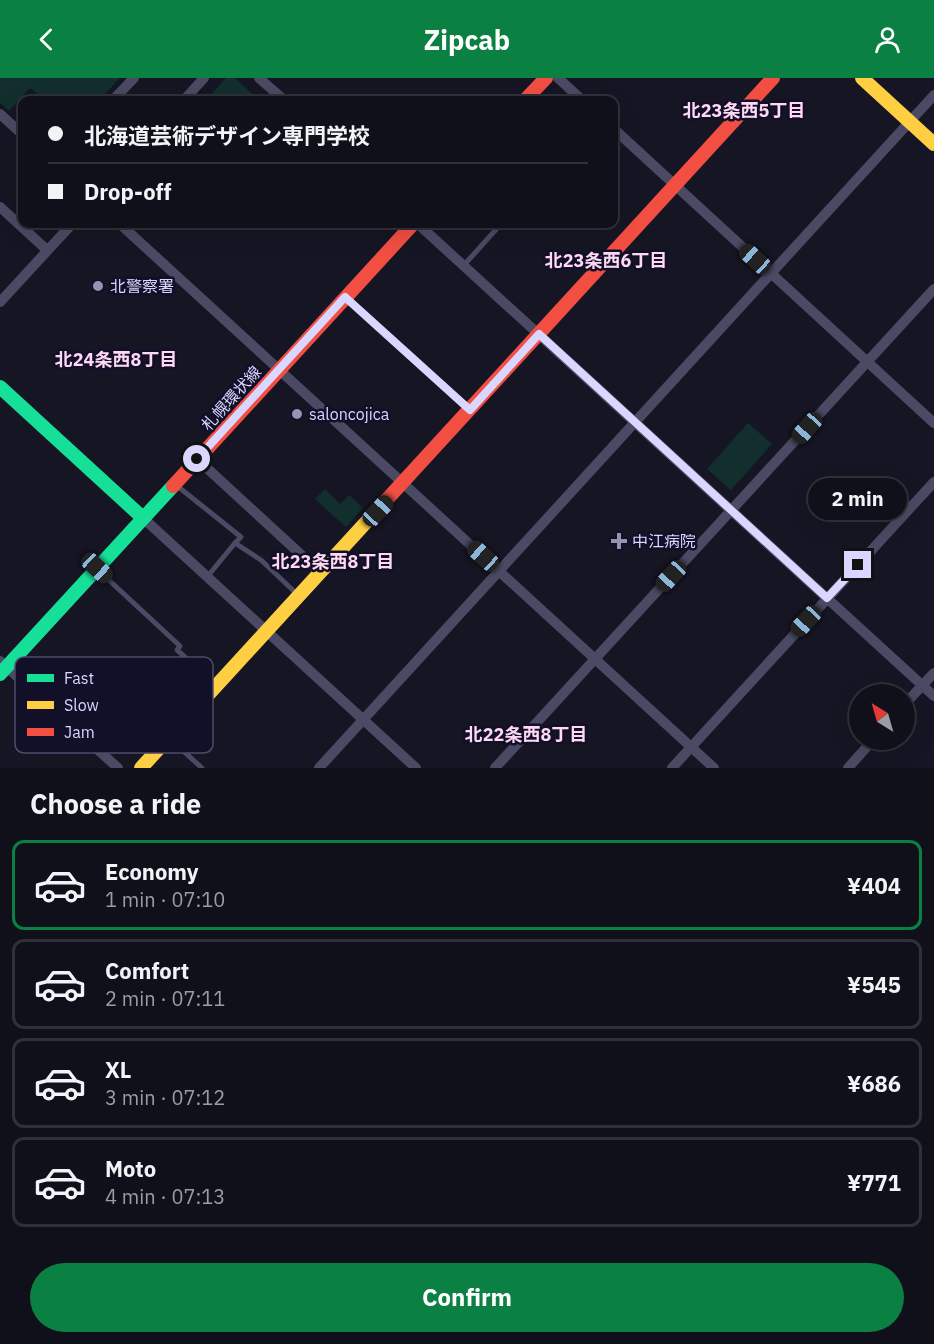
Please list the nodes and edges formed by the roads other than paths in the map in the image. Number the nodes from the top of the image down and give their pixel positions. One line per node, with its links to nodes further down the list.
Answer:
1 (134, 78): 9 (street)
2 (204, 78): 10 (street)
3 (259, 78): 11 (street)
4 (546, 78): 12 (street)
5 (558, 78): 13 (street)
6 (773, 78): 19 (street)
7 (862, 78): 15 (street)
8 (934, 95): 15 (street)
9 (117, 96)
10 (188, 96)
11 (279, 96)
12 (529, 96)
13 (578, 96)
14 (0, 114): 16 (street)
15 (910, 122): 18 (street); 30 (street)
16 (18, 130)
17 (618, 133): 19 (street)
18 (934, 144)
19 (675, 185): 30 (street); 34 (street)
20 (0, 207): 21 (street)
21 (18, 223)
22 (23, 228): 28 (street)
23 (68, 228): 28 (street)
24 (124, 228): 36 (street)
25 (409, 228): 32 (street, 札幌環状線)
26 (422, 228): 29 (street)
27 (497, 228): 29 (lane)
28 (47, 250): 33 (street)
29 (464, 265): 34 (street)
30 (771, 274): 35 (street); 39 (street)
31 (934, 289): 35 (street)
32 (345, 297): 36 (street, 札幌環状線); 38 (lane)
33 (1, 298)
34 (539, 334): 38 (street); 39 (street)
35 (867, 362): 40 (street); 45 (street)
36 (279, 369): 41 (street, 札幌環状線); 43 (street)
37 (0, 387): 46 (street)
38 (470, 410): 43 (street)
39 (635, 422): 45 (street); 49 (street)
40 (934, 423)
41 (197, 459): 44 (street, 札幌環状線); 50 (street)
42 (934, 482): 53 (street)
43 (403, 483): 49 (street); 50 (street)
44 (174, 484): 46 (street, 札幌環状線); 47 (lane)
45 (731, 510): 53 (street); 56 (street)
46 (143, 518): 48 (street, 札幌環状線); 51 (street)
47 (235, 543): 51 (lane); 52 (lane)
48 (97, 568): 55 (lane); 57 (street, 札幌環状線)
49 (499, 571): 56 (street); 64 (street)
50 (321, 573): 52 (street)
51 (207, 577): 54 (street)
52 (299, 596): 54 (street)
53 (827, 598): 60 (street); 65 (street)
54 (267, 632): 61 (street); 64 (street)
55 (184, 657)
56 (596, 659): 65 (street); 75 (street)
57 (2, 667): 59 (street)
58 (934, 673): 60 (street)
59 (15, 678)
60 (922, 686): 62 (street); 63 (street)
61 (213, 691)
62 (915, 693)
63 (934, 696)
64 (363, 720): 73 (street); 74 (street)
65 (691, 747): 76 (street); 77 (street)
66 (864, 750): 78 (street)
67 (101, 753): 70 (street)
68 (155, 753): 71 (street)
69 (186, 753): 72 (lane)
70 (118, 768)
71 (141, 768)
72 (202, 768)
73 (319, 768)
74 (416, 768)
75 (495, 768)
76 (672, 768)
77 (714, 768)
78 (848, 768)

